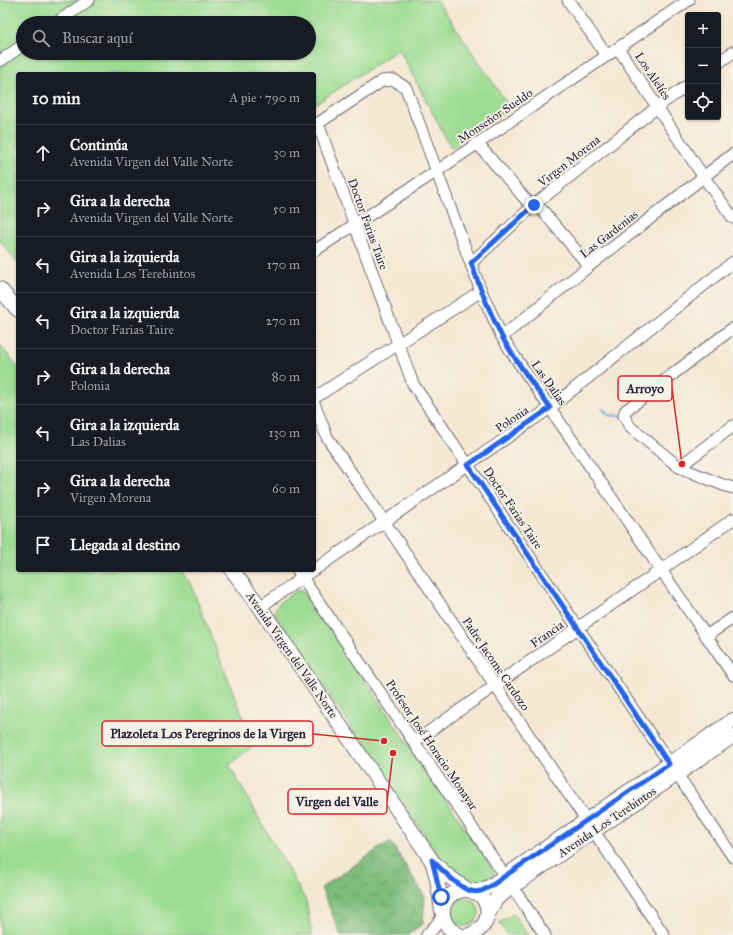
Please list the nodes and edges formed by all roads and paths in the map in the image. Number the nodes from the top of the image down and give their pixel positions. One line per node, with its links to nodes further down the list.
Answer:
1 (89, 0): 4 (street)
2 (568, 0): 8 (street)
3 (682, 2): 5 (street, Monseñor Sueldo)
4 (66, 16)
5 (618, 48): 8 (street, Monseñor Sueldo); 12 (street, Los Alelíes)
6 (16, 50): 9 (street)
7 (733, 52): 10 (street)
8 (607, 56): 14 (street, Monseñor Sueldo)
9 (0, 61)
10 (721, 61)
11 (685, 87): 12 (street, Virgen Morena)
12 (657, 107): 17 (street, Los Alelíes); 18 (street, Virgen Morena)
13 (316, 125): 16 (street, Las Dalias); 20 (street, Doctor Farias Taire)
14 (477, 143): 16 (street, Monseñor Sueldo); 18 (street)
15 (733, 154): 17 (street, Las Gardenias)
16 (436, 171): 20 (street, Monseñor Sueldo); 23 (street, Las Dalias)
17 (704, 176): 19 (street, Los Alelíes); 24 (street, Las Gardenias)
18 (534, 205): 23 (street, Virgen Morena); 24 (street)
19 (733, 218)
20 (354, 224): 21 (street, Monseñor Sueldo); 30 (street, Doctor Farias Taire)
21 (316, 249)
22 (733, 262): 33 (street, Polonia)
23 (471, 263): 26 (street, Las Dalias)
24 (589, 266): 29 (street, Las Gardenias)
25 (0, 289): 27 (main road)
26 (482, 291): 29 (street, Las Dalias); 30 (street)
27 (16, 308)
28 (733, 328): 36 (street)
29 (502, 337): 33 (street, Las Dalias)
30 (398, 344): 31 (street); 35 (street, Doctor Farias Taire)
31 (316, 397)
32 (316, 408): 39 (street, Padre Jacome Cardozo)
33 (550, 408): 35 (street, Polonia); 41 (street, Las Dalias)
34 (733, 426): 36 (street)
35 (468, 465): 39 (street, Polonia); 46 (street, Doctor Farias Taire)
36 (679, 467): 37 (street)
37 (733, 488)
38 (733, 519): 41 (street, Francia)
39 (384, 522): 40 (street, Polonia); 49 (street, Padre Jacome Cardozo)
40 (316, 569)
41 (661, 570): 46 (street, Francia); 47 (street, Las Dalias)
42 (234, 572): 44 (main road, Avenida Virgen del Valle Norte)
43 (300, 574): 44 (street, Polonia); 52 (street, Profesor José Horacio Monayar)
44 (260, 607): 56 (main road, Avenida Virgen del Valle Norte)
45 (733, 618): 47 (street)
46 (578, 628): 49 (street, Francia); 53 (street, Doctor Farias Taire)
47 (706, 636): 48 (street, Las Dalias)
48 (733, 675)
49 (495, 685): 52 (street, Francia); 54 (street, Padre Jacome Cardozo)
50 (733, 720): 53 (main road, Avenida Los Terebintos)
51 (733, 736): 53 (main road, Avenida Los Terebintos)
52 (414, 742): 57 (street, Profesor José Horacio Monayar)
53 (673, 769): 54 (main road, Avenida Los Terebintos); 55 (street, Doctor Farias Taire)
54 (590, 826): 57 (main road, Avenida Los Terebintos); 66 (street, Padre Jacome Cardozo)
55 (733, 857)
56 (432, 860): 58 (main road, Avenida Virgen del Valle Norte); 59 (main road, Avenida Virgen del Valle Norte)
57 (509, 881): 58 (main road, Avenida Los Terebintos); 60 (main road, Avenida Los Terebintos); 65 (street, Profesor José Horacio Monayar)
58 (470, 891): 59 (main road, Avenida Los Terebintos); 60 (main road, Avenida Virgen del Valle Norte)
59 (443, 914): 61 (main road); 62 (street)
60 (488, 916): 63 (main road, Avenida Los Terebintos); 64 (main road)
61 (453, 934)
62 (427, 935)
63 (469, 935)
64 (490, 935)
65 (545, 935)
66 (664, 935)

